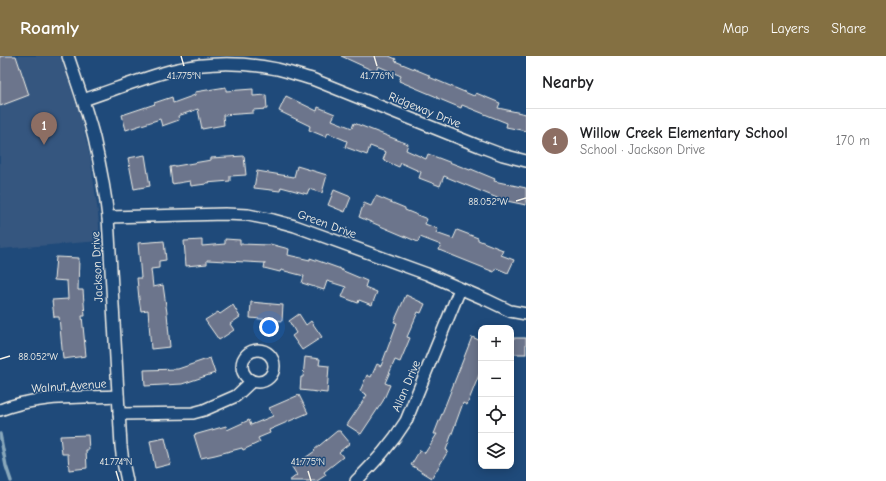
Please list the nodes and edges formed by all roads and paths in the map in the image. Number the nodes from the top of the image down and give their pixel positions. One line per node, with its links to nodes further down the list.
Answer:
1 (68, 56): 2 (street, Jackson Drive)
2 (83, 100): 3 (street, Ridgeway Drive); 4 (street, Jackson Drive)
3 (526, 161)
4 (108, 217): 5 (street, Green Drive); 8 (street, Jackson Drive)
5 (460, 289): 6 (street, Green Drive); 12 (street, Allan Drive)
6 (526, 314)
7 (252, 381): 10 (street)
8 (118, 396): 9 (street, Walnut Avenue); 10 (street, Jackson Drive)
9 (0, 410)
10 (119, 414): 11 (street, Jackson Drive)
11 (127, 481)
12 (356, 481)

